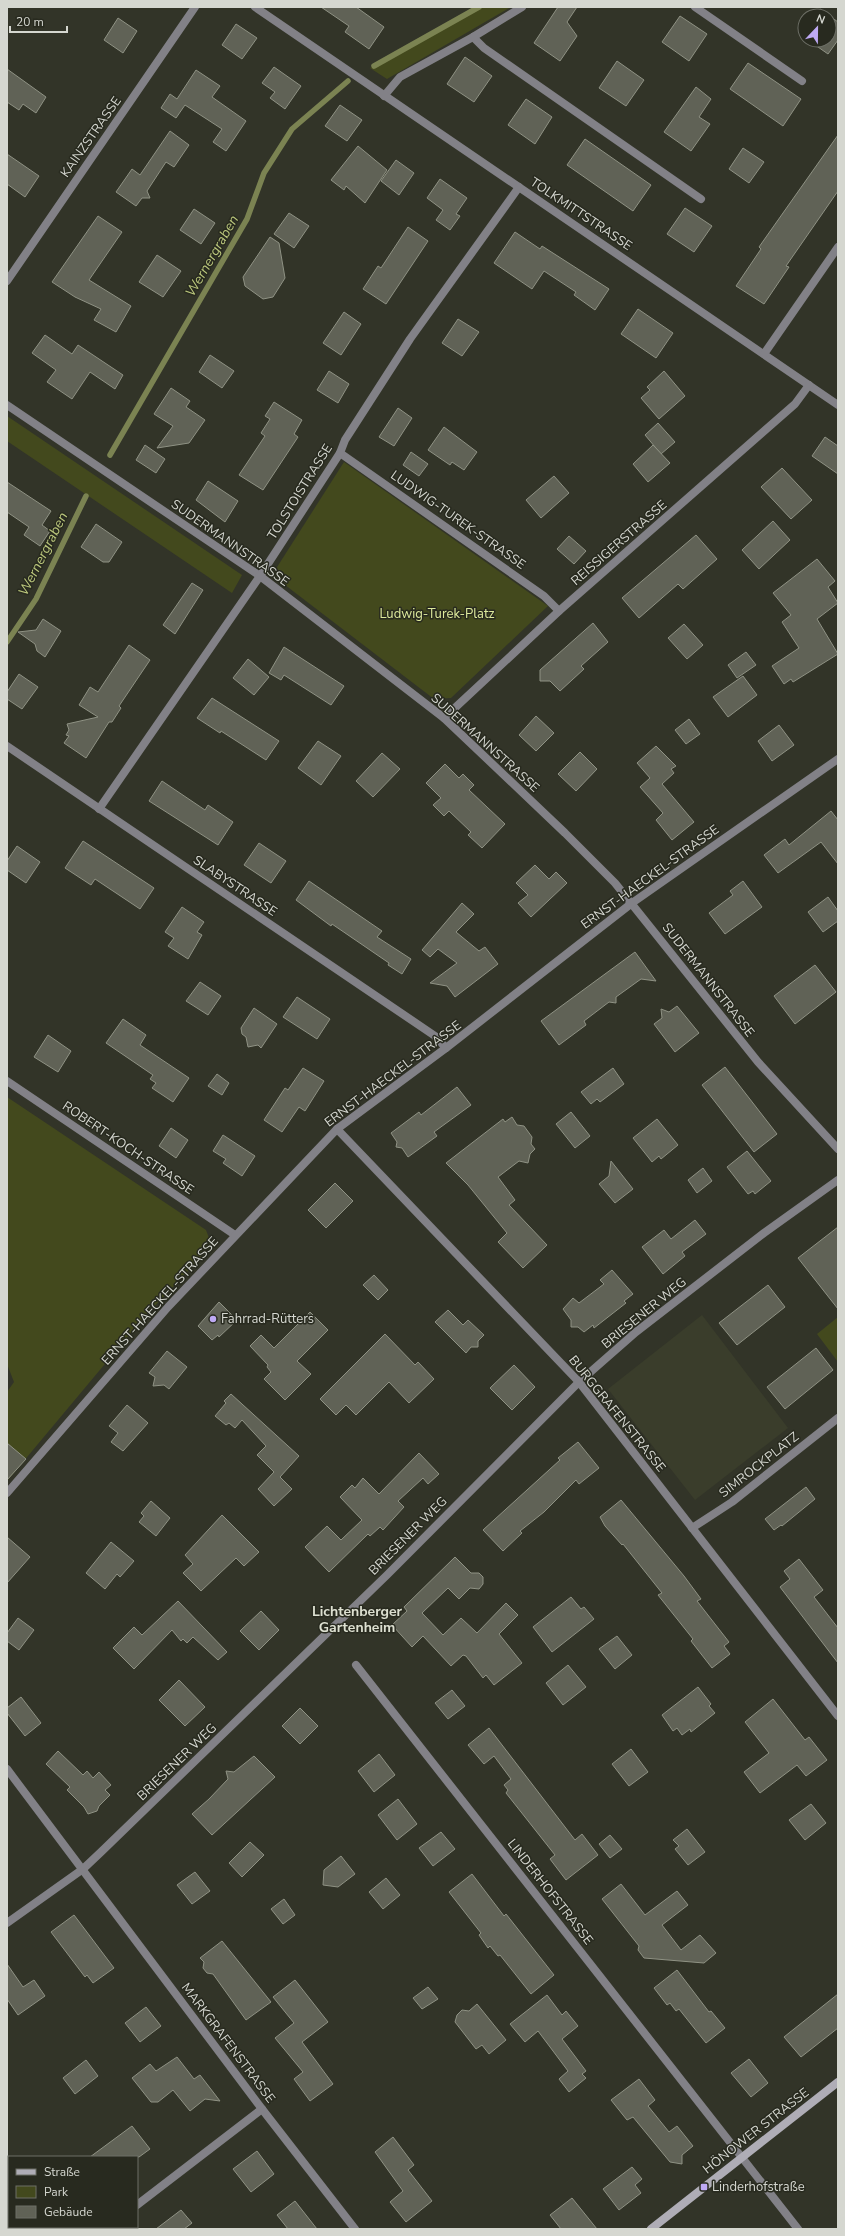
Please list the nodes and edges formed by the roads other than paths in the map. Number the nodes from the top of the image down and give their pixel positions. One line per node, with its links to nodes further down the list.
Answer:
1 (195, 7): 11 (street, KAINZSTRASSE)
2 (255, 7): 7 (street, TOLKMITTSTRASSE)
3 (522, 7): 5 (street)
4 (695, 7): 6 (street)
5 (474, 37): 7 (street); 9 (street)
6 (802, 81)
7 (384, 96): 8 (street, TOLKMITTSTRASSE)
8 (520, 188): 12 (street, TOLKMITTSTRASSE); 16 (street, TOLSTOISTRASSE)
9 (701, 198)
10 (838, 248): 12 (street)
11 (7, 281)
12 (764, 354): 13 (street, TOLKMITTSTRASSE)
13 (809, 385): 15 (street, TOLKMITTSTRASSE); 18 (street, REISSIGERSTRASSE)
14 (7, 405): 17 (street, SUDERMANNSTRASSE)
15 (838, 405)
16 (340, 453): 17 (street, TOLSTOISTRASSE); 18 (street, LUDWIG-TUREK-STRASSE)
17 (260, 576): 19 (street, SUDERMANNSTRASSE); 22 (street, TOLSTOISTRASSE)
18 (560, 611): 19 (street, REISSIGERSTRASSE)
19 (444, 718): 23 (street, SUDERMANNSTRASSE)
20 (7, 746): 22 (street, SLABYSTRASSE)
21 (838, 759): 23 (street, ERNST-HAECKEL-STRASSE)
22 (99, 809): 24 (street, SLABYSTRASSE)
23 (632, 903): 24 (street, ERNST-HAECKEL-STRASSE); 27 (street, SUDERMANNSTRASSE)
24 (446, 1048): 26 (street, ERNST-HAECKEL-STRASSE)
25 (7, 1081): 29 (street, ROBERT-KOCH-STRASSE)
26 (336, 1129): 29 (street, ERNST-HAECKEL-STRASSE); 30 (street, BURGGRAFENSTRASSE)
27 (838, 1149)
28 (838, 1180): 30 (street, BRIESENER WEG)
29 (235, 1235): 32 (street, ERNST-HAECKEL-STRASSE)
30 (579, 1382): 33 (street, BURGGRAFENSTRASSE); 37 (street, BRIESENER WEG)
31 (838, 1418): 33 (street, SIMROCKPLATZ)
32 (7, 1493)
33 (692, 1528): 35 (street, BURGGRAFENSTRASSE)
34 (356, 1665): 41 (street, LINDERHOFSTRASSE)
35 (838, 1716)
36 (7, 1769): 37 (street, MARKGRAFENSTRASSE)
37 (83, 1869): 38 (street, BRIESENER WEG); 40 (street, MARKGRAFENSTRASSE)
38 (7, 1922)
39 (838, 2082): 41 (main road, HÖNOWER STRASSE)
40 (262, 2109): 42 (street); 43 (street, MARKGRAFENSTRASSE)
41 (742, 2157): 44 (main road, HÖNOWER STRASSE); 45 (street, LINDERHOFSTRASSE)
42 (138, 2204)
43 (355, 2229)
44 (651, 2229)
45 (798, 2229)

